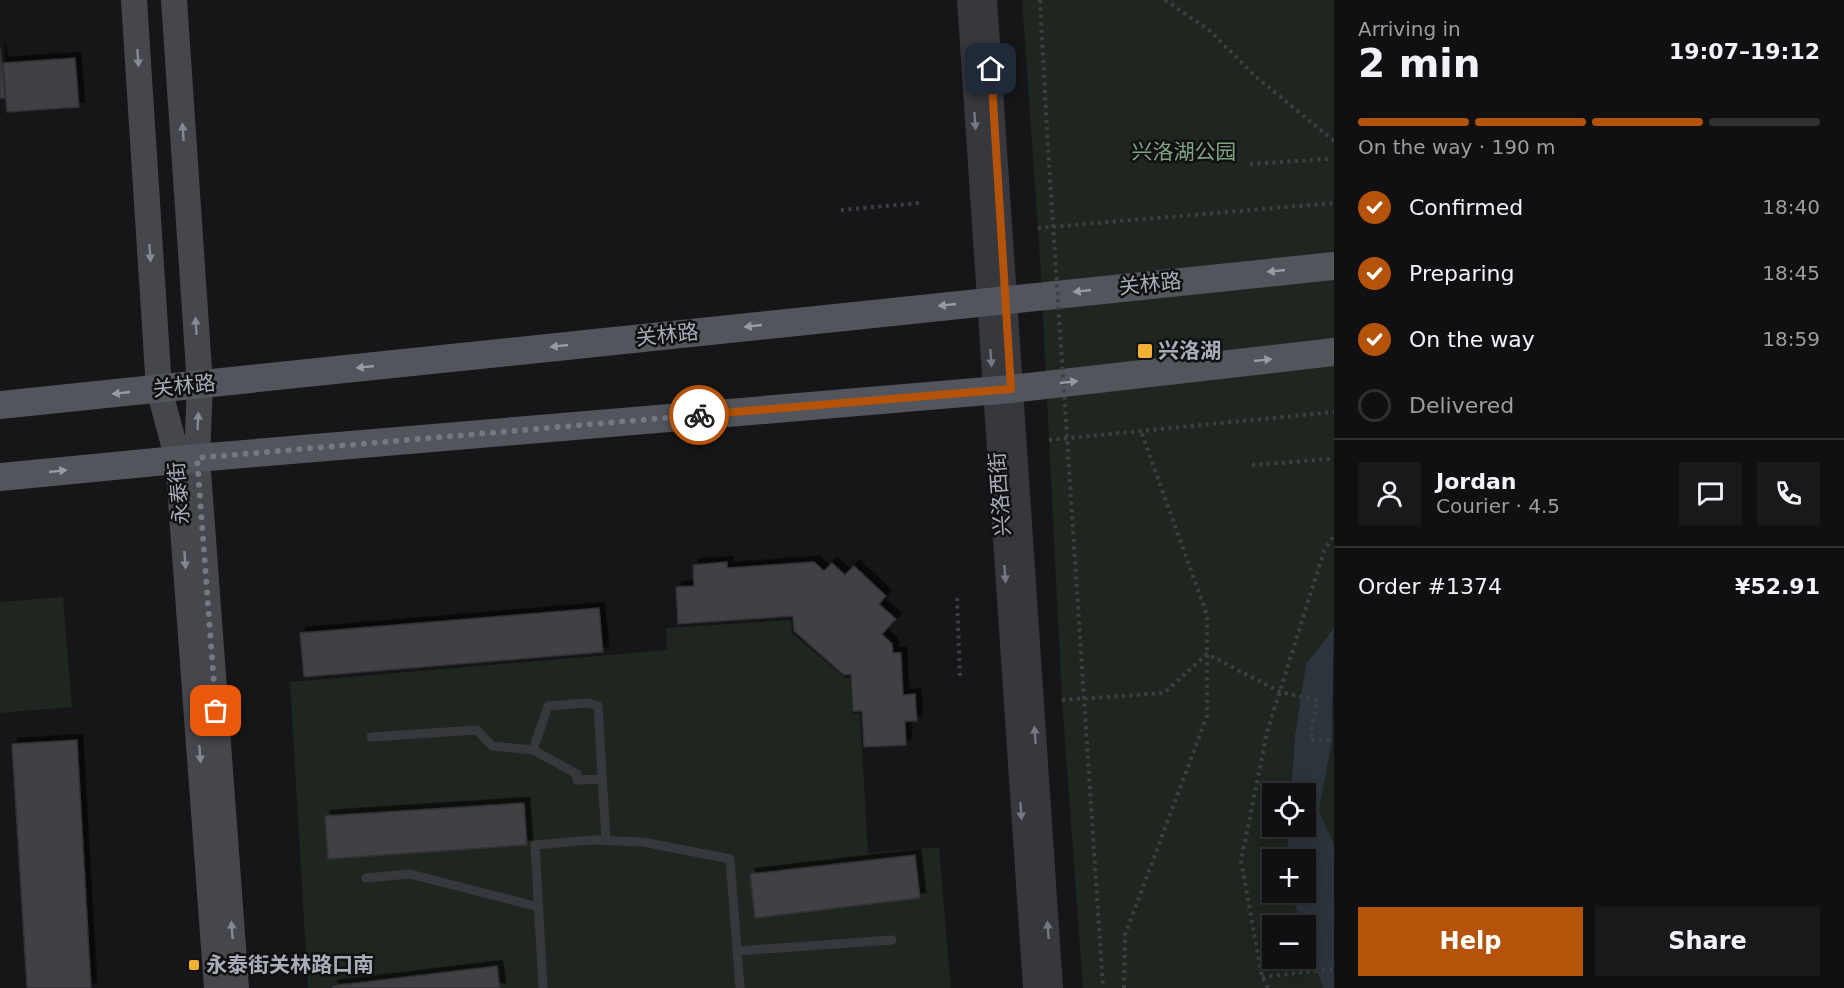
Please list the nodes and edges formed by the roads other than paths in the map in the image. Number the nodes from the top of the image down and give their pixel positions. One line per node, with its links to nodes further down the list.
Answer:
1 (134, 0): 9 (main road, 永泰街, one-way to 9)
2 (174, 0): 8 (main road, 永泰街, one-way to 2)
3 (968, 0): 6 (street, 兴洛西街, one-way to 6)
4 (986, 0): 6 (street, 兴洛西街)
5 (1334, 266): 6 (main road, 关林路, one-way to 6)
6 (996, 300): 8 (main road, 关林路, one-way to 8); 10 (street, 兴洛西街)
7 (1334, 352): 10 (main road, one-way to 7)
8 (200, 385): 9 (main road, 关林路); 12 (main road, 永泰街, one-way to 8)
9 (159, 389): 11 (main road, 关林路, one-way to 11); 12 (main road, 永泰街)
10 (1002, 390): 12 (main road); 26 (street, 兴洛西街, one-way to 26); 27 (street, 兴洛西街, one-way to 10)
11 (0, 405)
12 (187, 459): 13 (main road, one-way to 12); 22 (main road, 永泰街, one-way to 22); 23 (main road, 永泰街, one-way to 12)
13 (0, 477)
14 (371, 737): 15 (lane)
15 (533, 750): 16 (lane); 16 (lane)
16 (602, 779): 17 (lane)
17 (606, 841): 19 (lane); 21 (lane)
18 (366, 878): 19 (lane)
19 (538, 908): 24 (lane)
20 (892, 940): 21 (lane)
21 (737, 951): 25 (lane)
22 (217, 988)
23 (236, 988)
24 (543, 988)
25 (740, 988)
26 (1034, 988)
27 (1052, 988)

